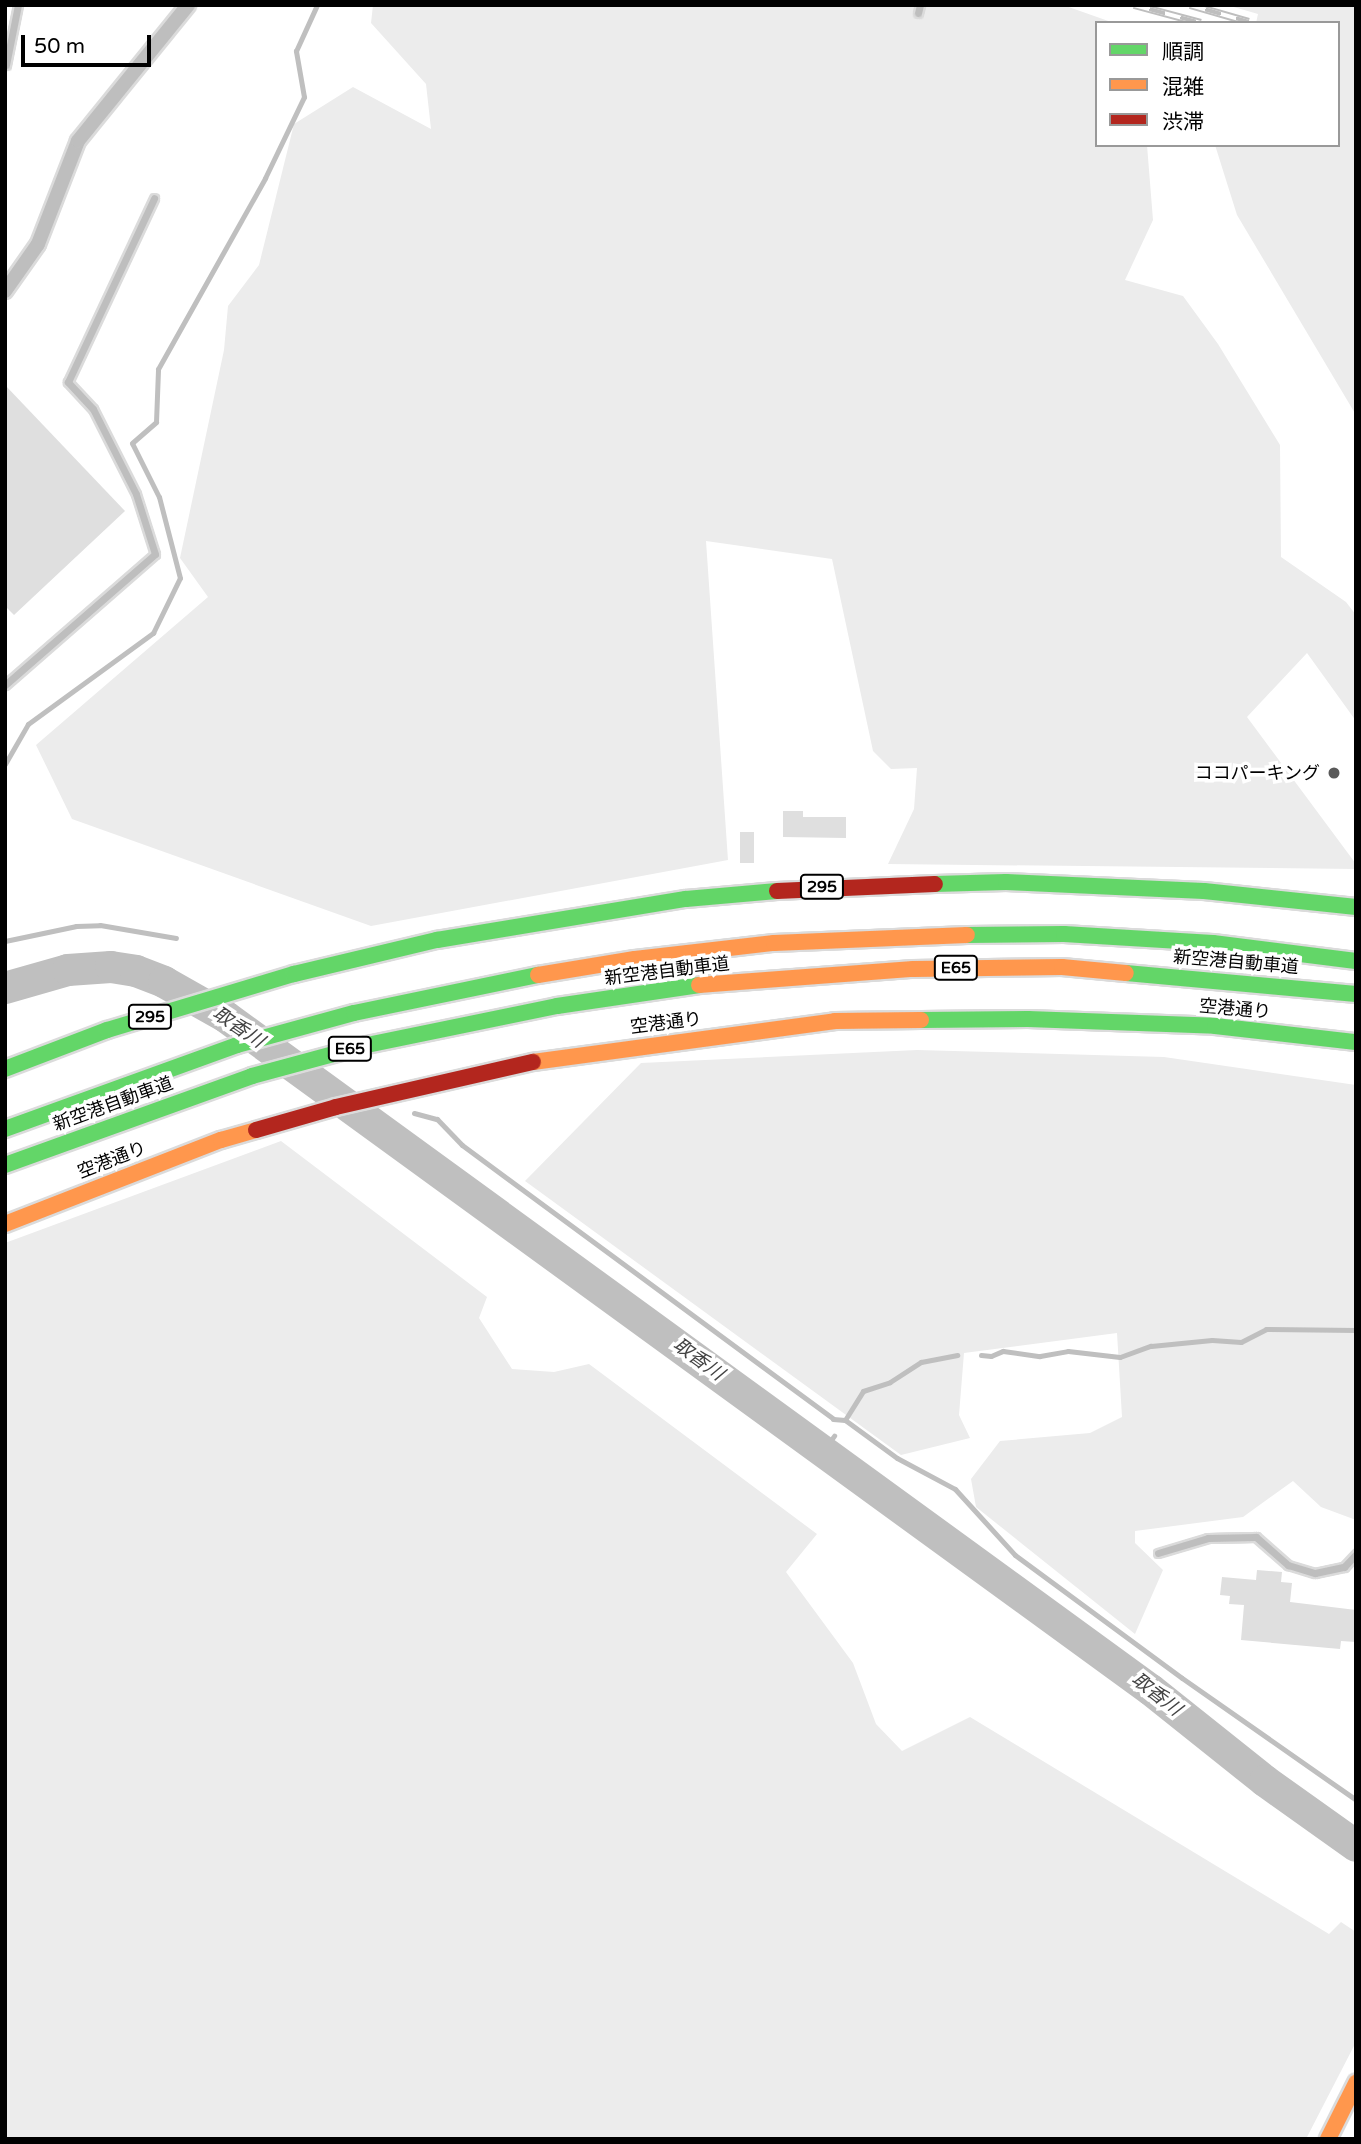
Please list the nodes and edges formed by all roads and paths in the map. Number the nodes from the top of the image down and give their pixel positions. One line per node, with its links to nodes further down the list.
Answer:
1 (18, 5): 3 (lane)
2 (188, 5): 5 (street)
3 (6, 65)
4 (154, 198): 6 (lane)
5 (5, 291)
6 (5, 685)
7 (1356, 907): 11 (main road, 295)
8 (1356, 961): 12 (main road, 新空港自動車道 / E65)
9 (1356, 994): 13 (main road, 新空港自動車道 / E65)
10 (1356, 1042): 14 (main road, 空港通り)
11 (7, 1069)
12 (5, 1129)
13 (5, 1165)
14 (5, 1224)
15 (1158, 1553): 16 (lane)
16 (1356, 1554)
17 (1356, 2083): 18 (main road)
18 (1328, 2139)

